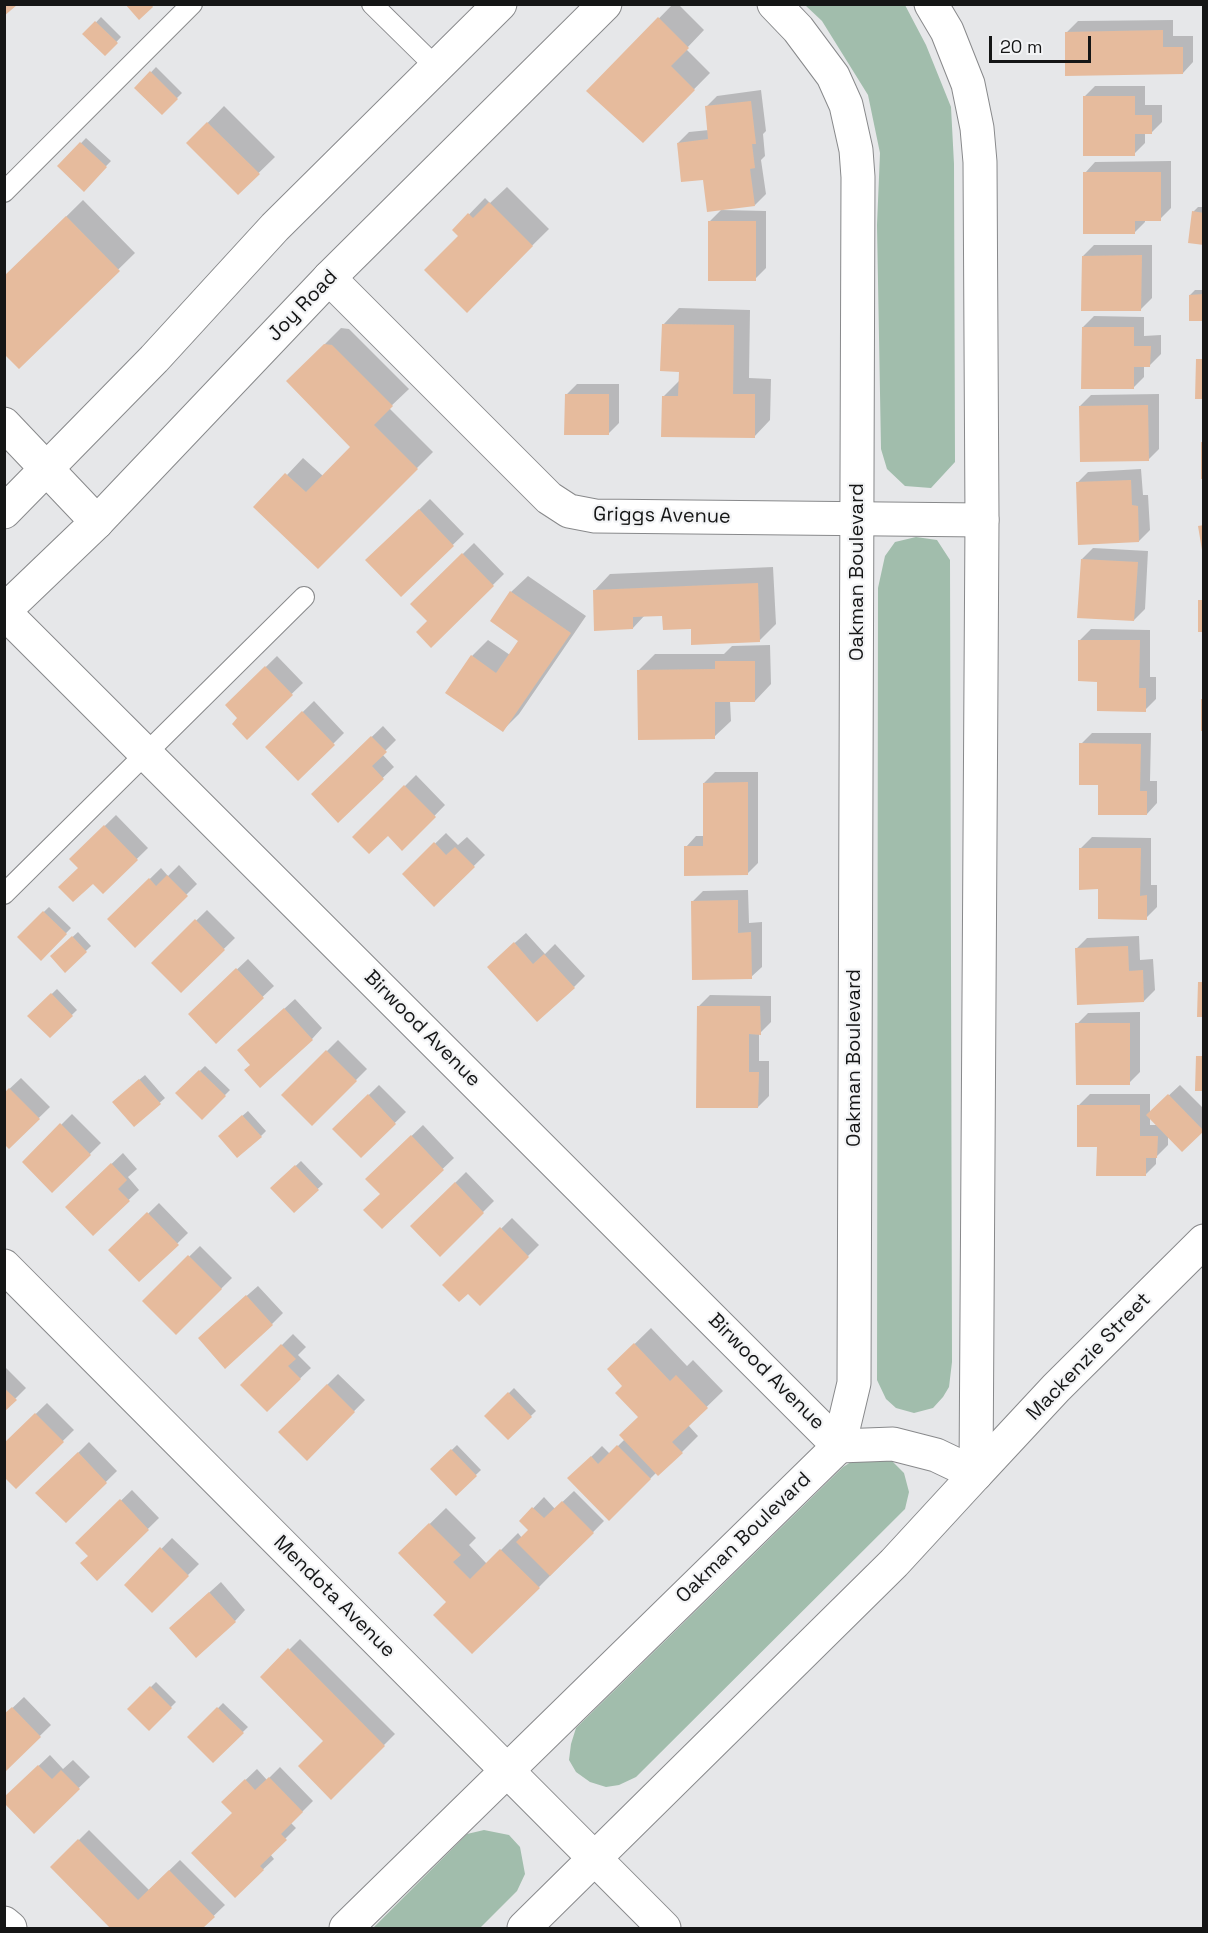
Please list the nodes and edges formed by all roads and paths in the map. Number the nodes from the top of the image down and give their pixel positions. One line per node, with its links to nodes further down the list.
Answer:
1 (192, 4): 8 (lane)
2 (372, 4): 7 (lane)
3 (500, 4): 7 (street)
4 (605, 4): 9 (street, Joy Road)
5 (774, 4): 13 (street, Oakman Boulevard)
6 (931, 4): 14 (street)
7 (436, 67): 11 (street)
8 (4, 192)
9 (329, 278): 13 (street, Griggs Avenue); 15 (street, Joy Road)
10 (4, 424): 11 (street)
11 (48, 468): 12 (street); 15 (street)
12 (4, 512)
13 (858, 518): 14 (street, Griggs Avenue); 22 (street, Oakman Boulevard)
14 (982, 520): 23 (street)
15 (97, 522): 17 (street, Joy Road)
16 (304, 597): 18 (lane)
17 (4, 611): 18 (street, Birwood Avenue)
18 (146, 753): 19 (lane); 22 (street, Birwood Avenue)
19 (4, 894)
20 (1203, 1241): 23 (street, Mackenzie Street)
21 (4, 1266): 24 (street, Mendota Avenue)
22 (839, 1446): 23 (street); 24 (street, Oakman Boulevard)
23 (976, 1474): 25 (street)
24 (506, 1770): 25 (street, Mendota Avenue); 28 (street, Oakman Boulevard)
25 (594, 1858): 29 (street); 30 (street, Mendota Avenue)
26 (4, 1923): 27 (street)
27 (10, 1929)
28 (346, 1929)
29 (524, 1929)
30 (664, 1929)

